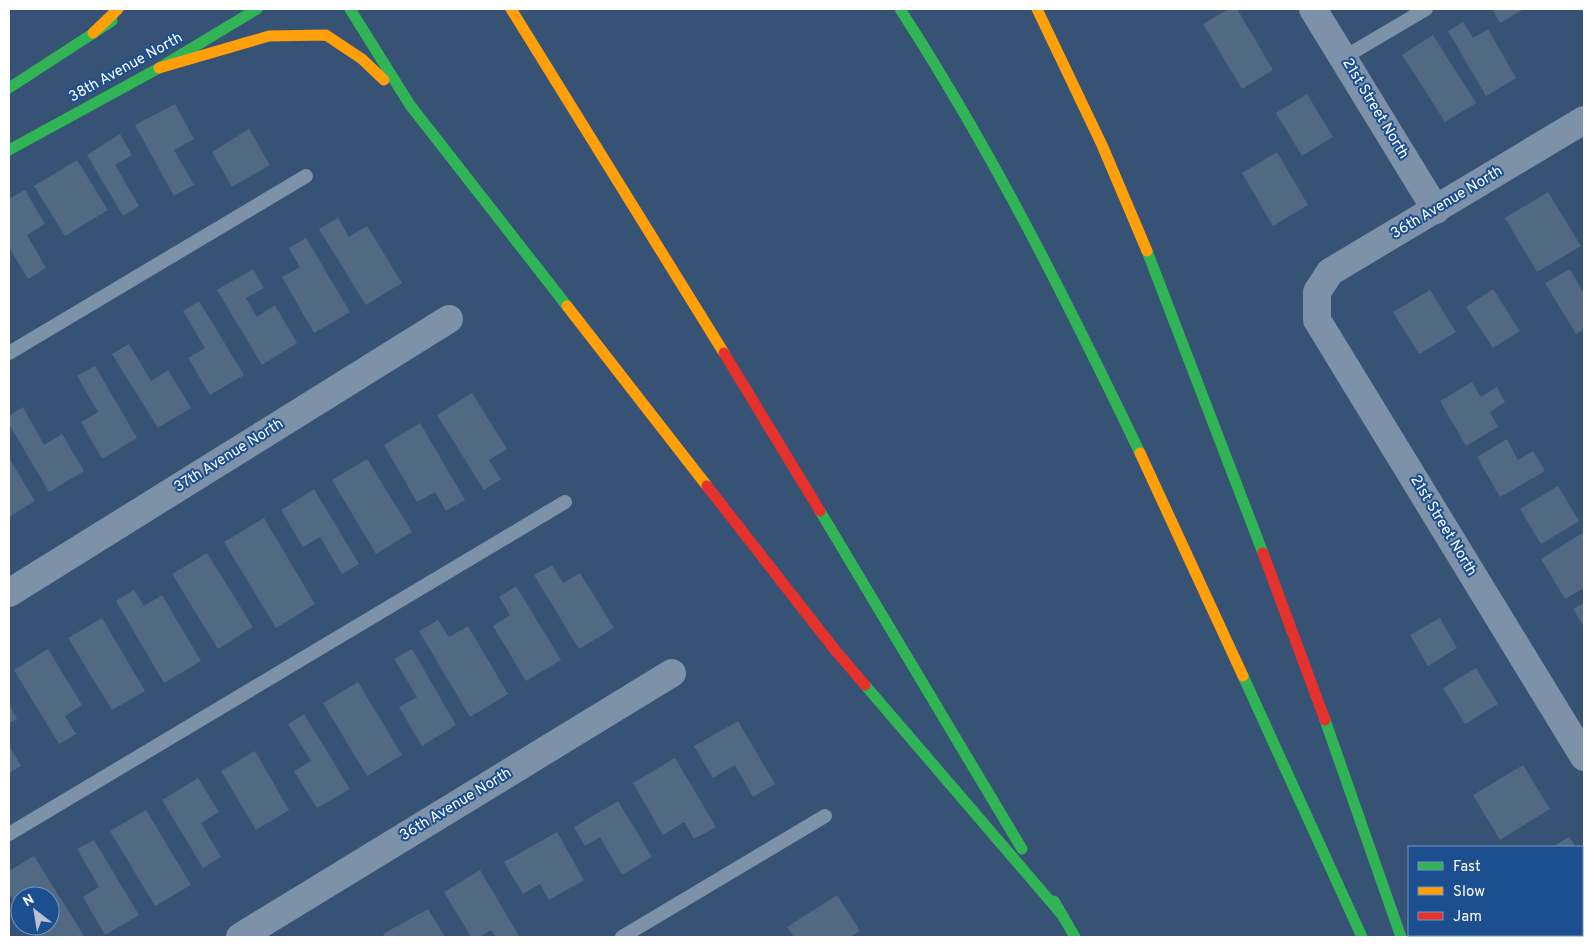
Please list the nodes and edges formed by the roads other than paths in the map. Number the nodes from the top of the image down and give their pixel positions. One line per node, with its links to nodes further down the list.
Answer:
1 (118, 9): 10 (main road)
2 (130, 9): 10 (main road)
3 (257, 9): 12 (main road, 38th Avenue North)
4 (350, 9): 14 (main road)
5 (511, 9): 28 (main road)
6 (900, 9): 32 (main road)
7 (1037, 9): 33 (main road)
8 (1313, 9): 11 (street, 21st Street North)
9 (1426, 9): 11 (lane)
10 (93, 33): 13 (main road)
11 (1344, 58): 18 (street, 21st Street North)
12 (159, 68): 14 (main road); 16 (main road, 38th Avenue North)
13 (9, 88)
14 (410, 105): 28 (main road)
15 (1584, 120): 18 (street, 36th Avenue North)
16 (9, 150)
17 (306, 176): 21 (lane)
18 (1436, 210): 19 (street, 36th Avenue North)
19 (1317, 292): 25 (street, 21st Street North)
20 (449, 319): 23 (street, 37th Avenue North)
21 (9, 353)
22 (565, 502): 27 (lane)
23 (9, 593)
24 (672, 673): 29 (street, 36th Avenue North)
25 (1584, 757)
26 (825, 816): 30 (lane)
27 (9, 834)
28 (1063, 916): 31 (main road)
29 (240, 937)
30 (622, 937)
31 (1076, 937)
32 (1362, 937)
33 (1401, 937)

